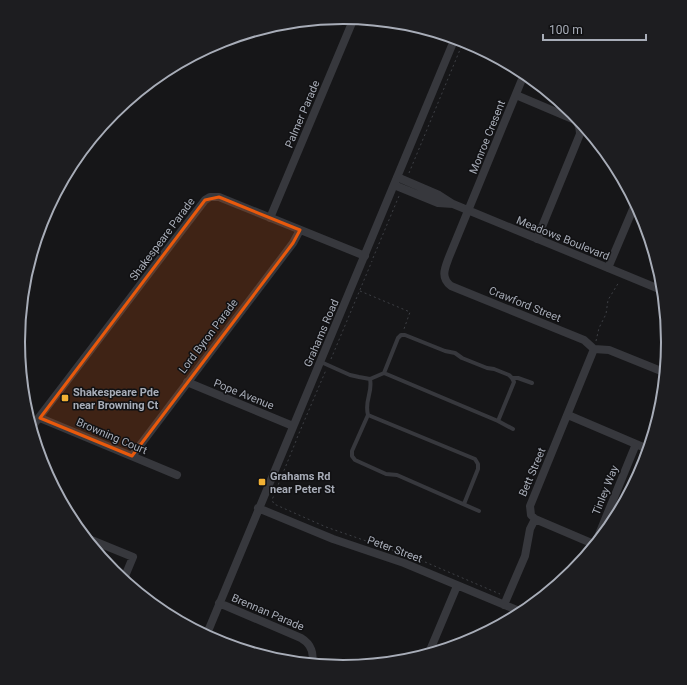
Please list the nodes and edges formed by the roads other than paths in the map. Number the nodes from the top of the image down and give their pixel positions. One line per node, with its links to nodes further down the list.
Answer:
1 (351, 24): 12 (street, Palmer Parade)
2 (453, 43): 7 (street, Grahams Road)
3 (522, 79): 4 (street, Monroe Cresent)
4 (516, 95): 5 (street); 11 (street, Monroe Cresent)
5 (570, 118)
6 (580, 129): 14 (street)
7 (397, 177): 8 (street, Grahams Road); 9 (street, Meadows Boulevard)
8 (394, 185): 9 (street, Meadows Boulevard); 15 (street, Grahams Road)
9 (454, 204): 11 (street, Meadows Boulevard)
10 (633, 210): 16 (street)
11 (468, 211): 14 (street, Meadows Boulevard); 18 (street, Crawford Street)
12 (270, 218): 13 (street, Shakespeare Parade); 28 (street, Shakespeare Parade)
13 (300, 230): 15 (street, Shakespeare Parade); 24 (street, Lord Byron Parade)
14 (537, 239): 16 (street, Meadows Boulevard)
15 (365, 256): 19 (street, Grahams Road)
16 (608, 268): 17 (street, Meadows Boulevard)
17 (657, 288)
18 (594, 349): 20 (street, Crawford Street); 27 (street, Bett Street)
19 (321, 362): 23 (lane); 31 (street, Grahams Road)
20 (660, 371)
21 (384, 373): 22 (lane); 23 (lane); 29 (lane)
22 (512, 378): 25 (lane); 29 (lane)
23 (370, 379): 26 (lane)
24 (187, 382): 31 (street, Pope Avenue); 35 (street, Lord Byron Parade)
25 (532, 384)
26 (368, 415): 37 (lane); 37 (lane)
27 (568, 415): 33 (street); 40 (street, Bett Street)
28 (40, 418): 30 (street, Shakespeare Parade); 35 (street, Browning Court)
29 (498, 421): 32 (lane)
30 (36, 423)
31 (293, 426): 38 (street, Grahams Road)
32 (513, 429)
33 (636, 444): 34 (street); 41 (street, Tinley Way)
34 (644, 447)
35 (132, 456): 36 (street, Browning Court)
36 (177, 475)
37 (464, 504): 39 (lane)
38 (258, 508): 45 (street, Peter Street); 46 (street, Grahams Road)
39 (479, 511)
40 (535, 519): 43 (street); 47 (street, Bett Street)
41 (604, 524)
42 (96, 542): 44 (street)
43 (591, 543)
44 (126, 575)
45 (457, 586): 47 (street, Peter Street); 50 (street)
46 (219, 604): 49 (street, Grahams Road); 51 (street, Brennan Parade)
47 (504, 605): 48 (street, Peter Street)
48 (516, 610)
49 (208, 630)
50 (431, 649)
51 (312, 659)

